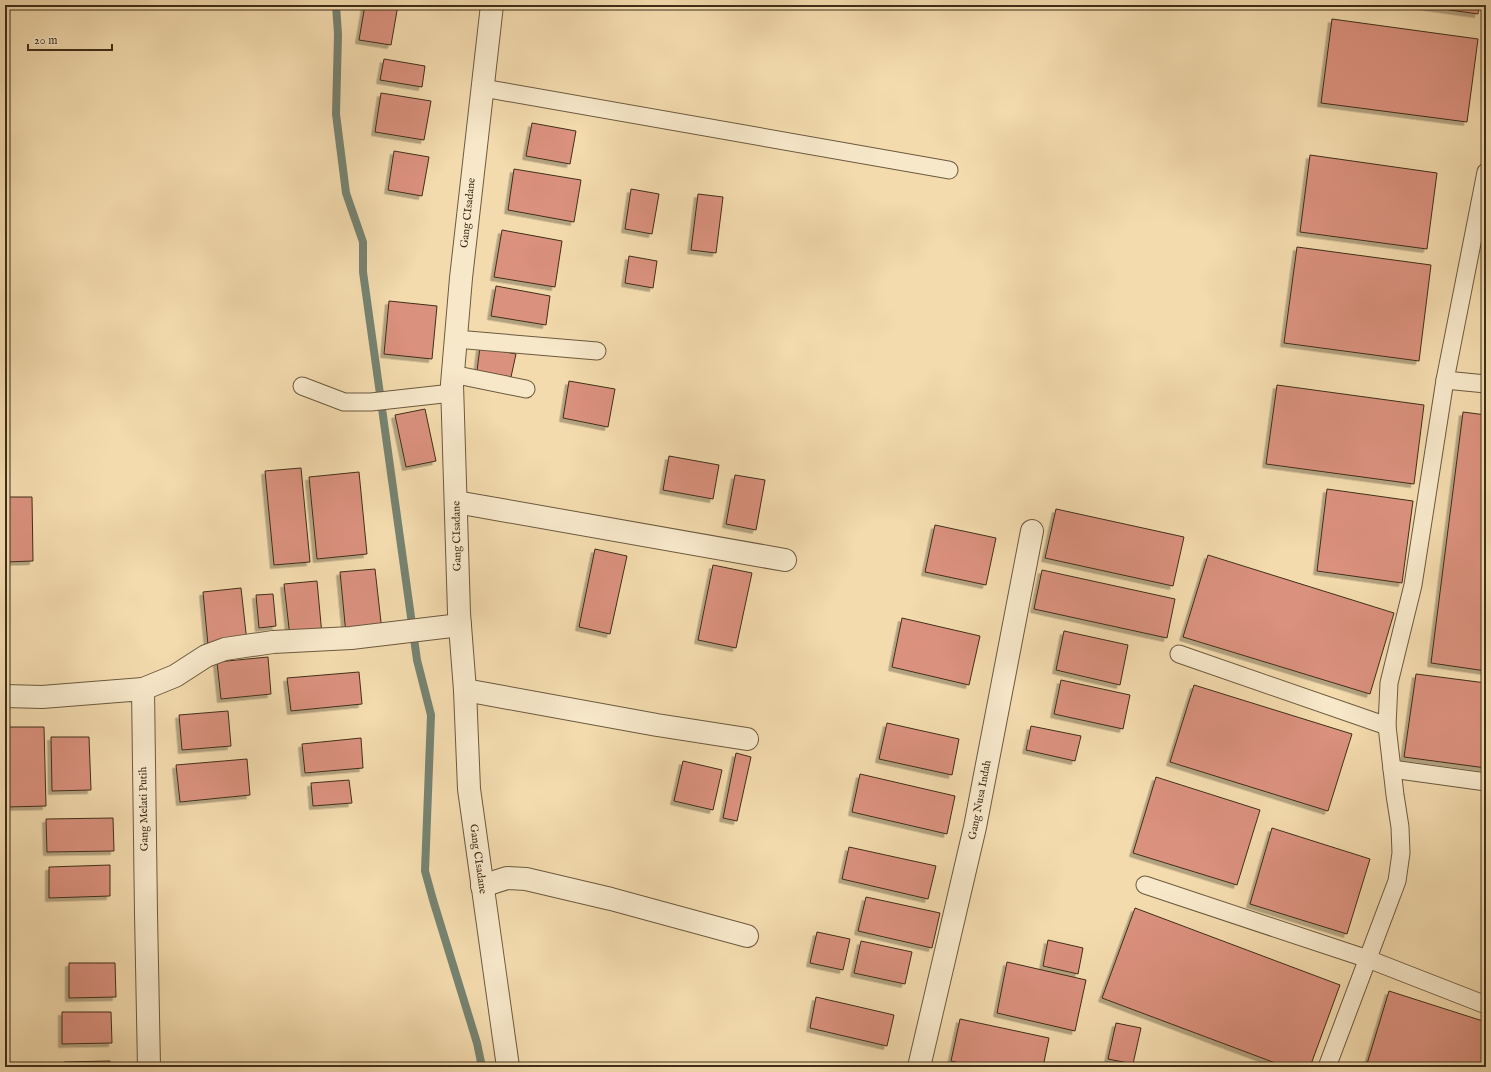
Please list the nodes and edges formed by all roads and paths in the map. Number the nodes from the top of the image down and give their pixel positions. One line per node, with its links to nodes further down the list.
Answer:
1 (492, 5): 2 (street, Gang CIsadane)
2 (483, 88): 3 (lane); 5 (street, Gang CIsadane)
3 (949, 170)
4 (1486, 172): 7 (lane)
5 (456, 339): 6 (lane); 8 (street, Gang CIsadane)
6 (597, 351)
7 (1445, 380): 9 (lane); 20 (lane)
8 (452, 384): 10 (lane); 11 (lane); 12 (street, Gang CIsadane)
9 (1486, 384)
10 (302, 386)
11 (526, 389)
12 (456, 502): 14 (street); 15 (street, Gang CIsadane)
13 (1032, 531): 31 (street, Gang Nusa Indah)
14 (785, 560)
15 (460, 625): 17 (street); 18 (street, Gang CIsadane)
16 (1180, 654): 20 (lane)
17 (143, 689): 19 (street); 29 (street, Gang Melati Putih)
18 (465, 690): 21 (street); 25 (street, Gang CIsadane)
19 (5, 696)
20 (1387, 726): 22 (lane)
21 (747, 739)
22 (1392, 769): 23 (lane); 27 (lane)
23 (1486, 782)
24 (1145, 885): 27 (lane)
25 (482, 886): 26 (street); 30 (street, Gang CIsadane)
26 (747, 936)
27 (1368, 959): 28 (lane); 32 (lane)
28 (1486, 1005)
29 (149, 1067)
30 (508, 1067)
31 (919, 1067)
32 (1327, 1067)

